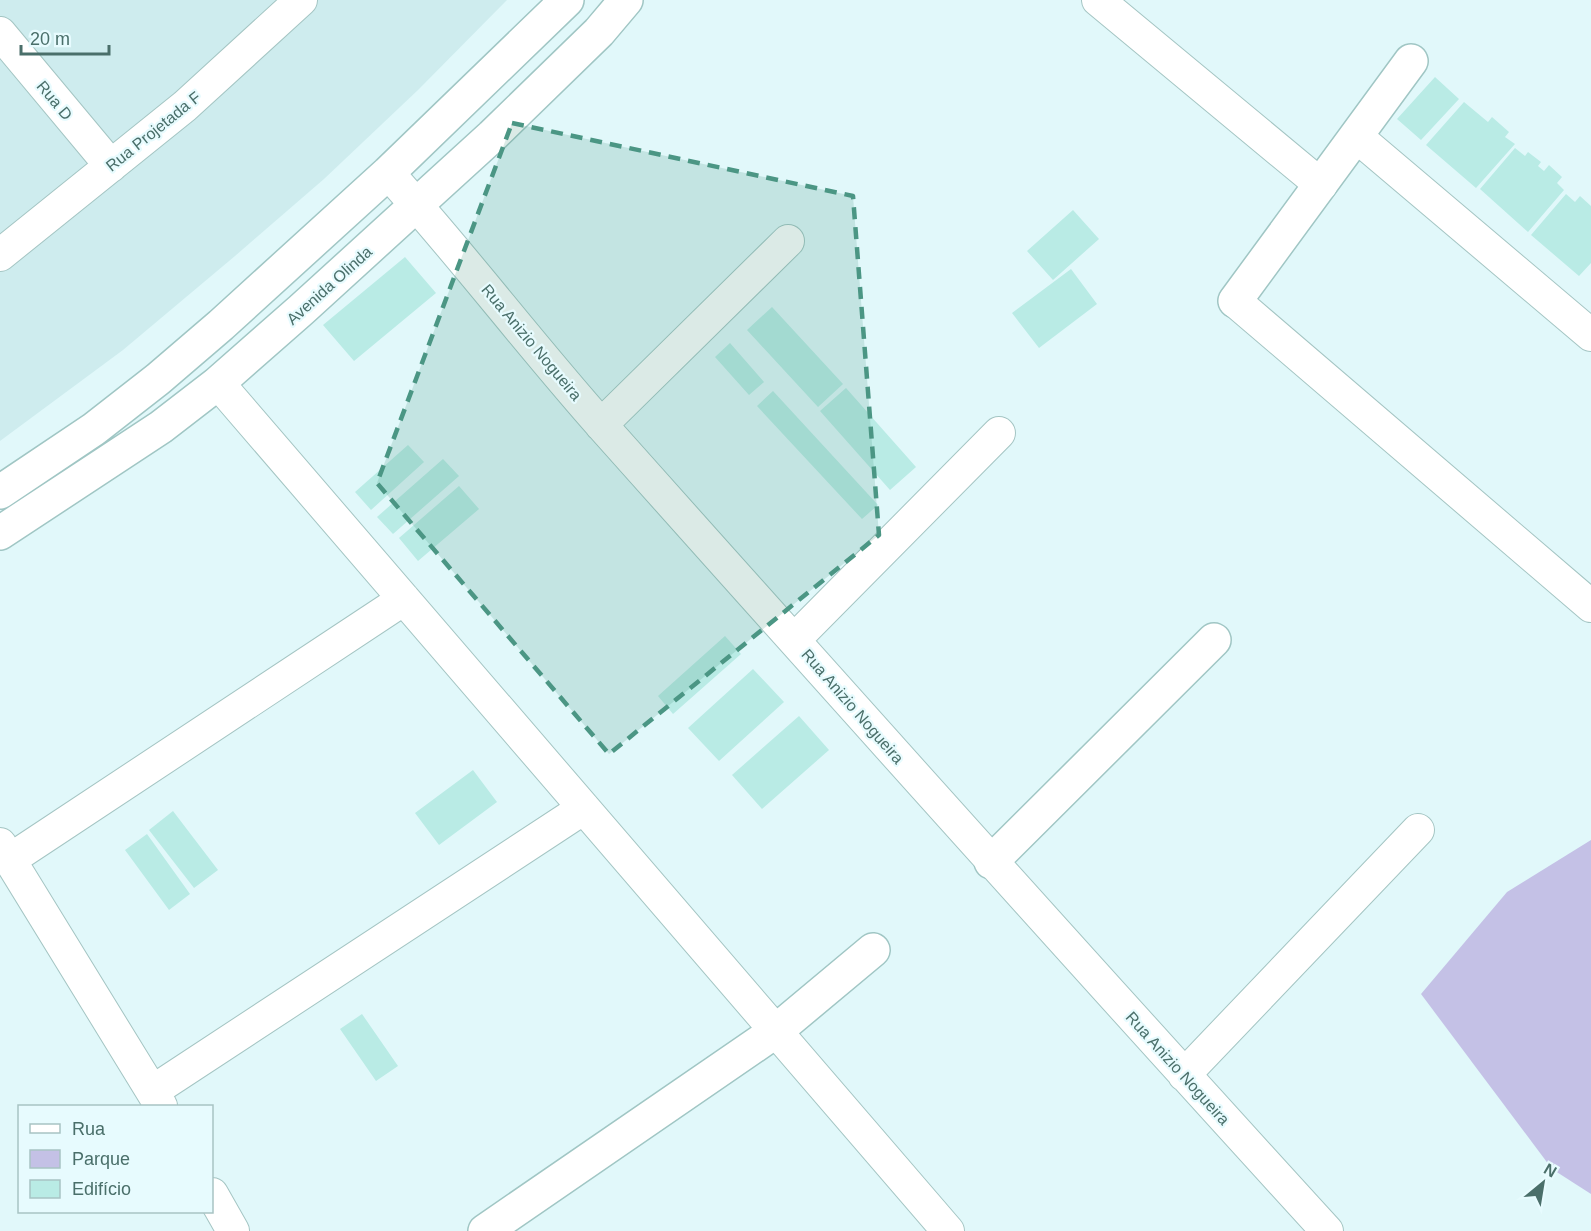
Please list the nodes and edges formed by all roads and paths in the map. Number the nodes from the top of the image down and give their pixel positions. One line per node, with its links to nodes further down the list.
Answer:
1 (301, 0): 8 (street, Rua Projetada F)
2 (567, 0): 9 (street)
3 (626, 0): 11 (street, Avenida Olinda)
4 (1098, 0): 10 (street)
5 (0, 33): 8 (street, Rua D)
6 (1411, 61): 7 (street)
7 (1356, 136): 10 (street); 15 (street)
8 (111, 166): 13 (street, Rua Projetada F)
9 (388, 173): 11 (street, Rua Anizio Nogueira); 16 (street)
10 (1321, 185): 14 (street)
11 (417, 205): 17 (street, Avenida Olinda); 18 (street, Rua Anizio Nogueira)
12 (788, 241): 18 (street)
13 (0, 255)
14 (1235, 301): 23 (street)
15 (1591, 335)
16 (192, 350): 17 (street); 20 (street)
17 (218, 383): 21 (street, Avenida Olinda); 22 (street)
18 (601, 425): 24 (street, Rua Anizio Nogueira)
19 (999, 433): 24 (street)
20 (0, 492)
21 (0, 533)
22 (404, 599): 26 (street); 28 (street)
23 (1591, 606)
24 (795, 639): 29 (street, Rua Anizio Nogueira)
25 (1214, 640): 29 (street)
26 (584, 808): 31 (street); 33 (street)
27 (1418, 830): 32 (street)
28 (5, 852): 33 (street)
29 (991, 862): 32 (street, Rua Anizio Nogueira)
30 (873, 950): 31 (street)
31 (776, 1032): 36 (street); 37 (street)
32 (1184, 1075): 38 (street, Rua Anizio Nogueira)
33 (157, 1099)
34 (213, 1196): 35 (street)
35 (233, 1231)
36 (485, 1231)
37 (948, 1231)
38 (1327, 1231)

